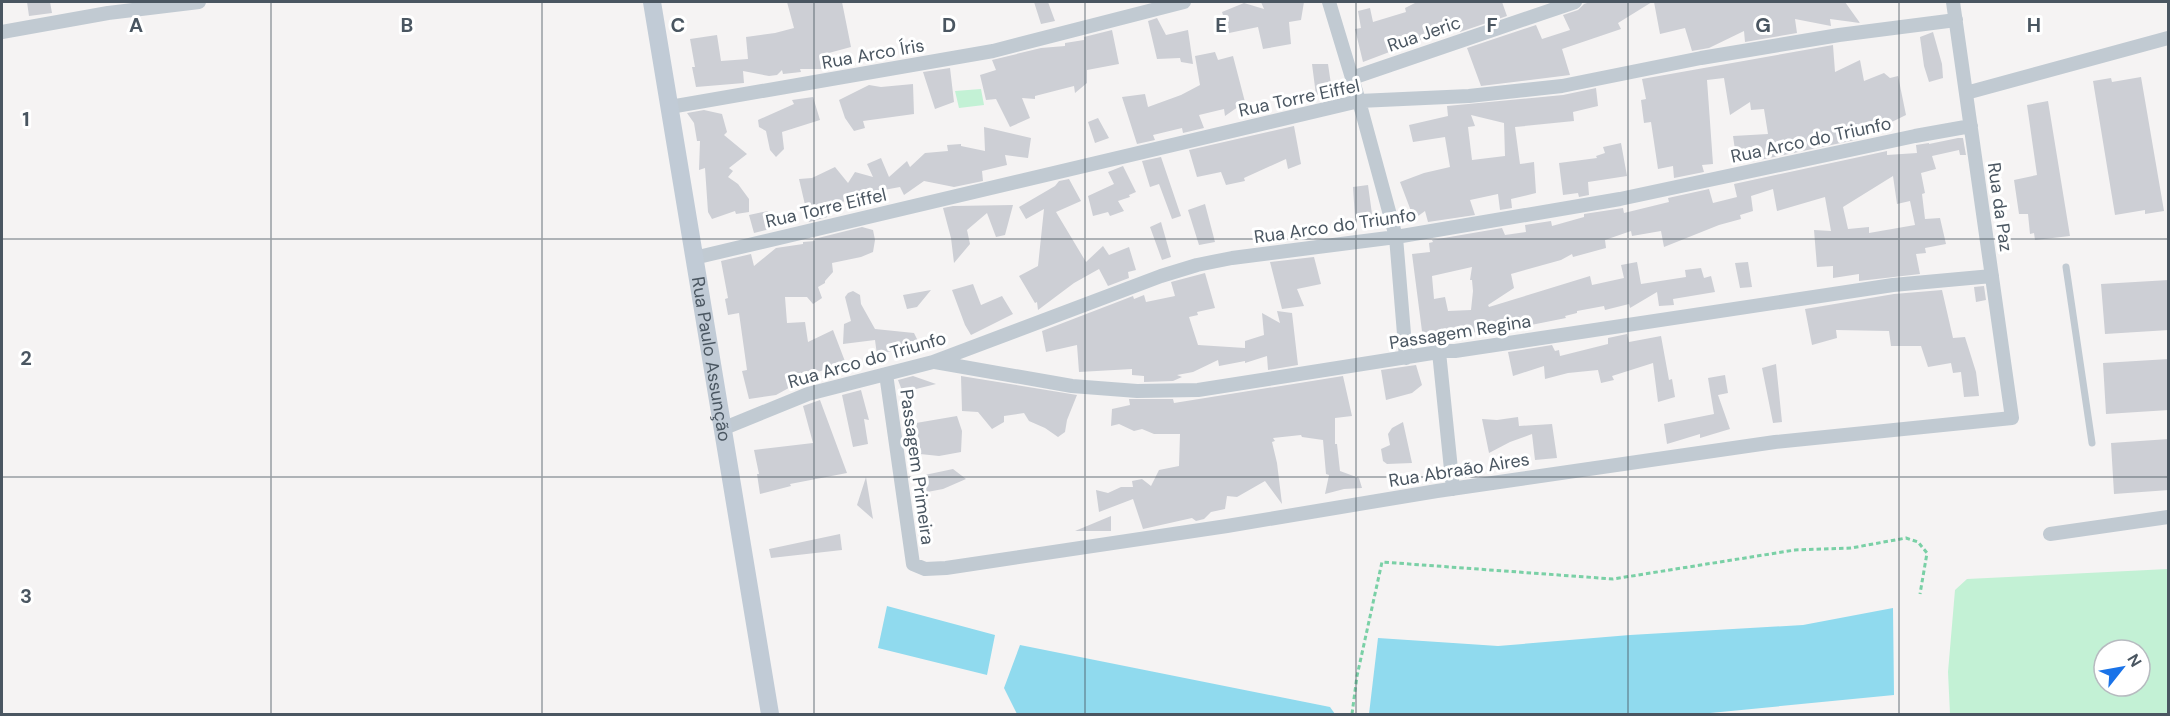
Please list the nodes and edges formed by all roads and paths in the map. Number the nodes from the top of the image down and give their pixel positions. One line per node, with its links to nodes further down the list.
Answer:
1 (199, 2): 7 (street)
2 (652, 2): 15 (street, Rua Paulo Assunção)
3 (1184, 2): 15 (street, Rua Arco Íris)
4 (1329, 2): 12 (street)
5 (1575, 2): 12 (street, Rua Jeric)
6 (1953, 2): 9 (street, Rua da Paz)
7 (181, 3): 8 (street)
8 (107, 7): 10 (street)
9 (1956, 20): 13 (street, Rua da Paz); 14 (street, Rua Torre Eiffel)
10 (2, 32)
11 (2169, 38): 13 (street)
12 (1352, 78): 14 (street)
13 (1966, 93): 16 (street, Rua da Paz)
14 (1359, 101): 17 (street); 18 (street, Rua Torre Eiffel)
15 (670, 107): 18 (street, Rua Paulo Assunção)
16 (1971, 126): 17 (street, Rua Arco do Triunfo); 20 (street, Rua da Paz)
17 (1396, 237): 22 (street); 23 (street, Rua Arco do Triunfo)
18 (694, 258): 26 (street, Rua Paulo Assunção)
19 (2066, 267): 27 (lane)
20 (1992, 276): 21 (street, Passagem Regina); 25 (street, Rua da Paz)
21 (1439, 352): 22 (street, Passagem Regina); 28 (street)
22 (1406, 358): 23 (street, Passagem Regina)
23 (933, 362): 24 (street, Rua Arco do Triunfo)
24 (886, 374): 26 (street, Rua Arco do Triunfo); 31 (street, Passagem Primeira)
25 (2012, 418): 28 (street, Rua Abraão Aires)
26 (722, 429): 33 (street, Rua Paulo Assunção)
27 (2092, 443)
28 (1453, 489): 31 (street, Rua Abraão Aires)
29 (2169, 517): 30 (street)
30 (2050, 534)
31 (913, 564)
32 (1920, 594): 34 (path)
33 (770, 714)
34 (1352, 714)

